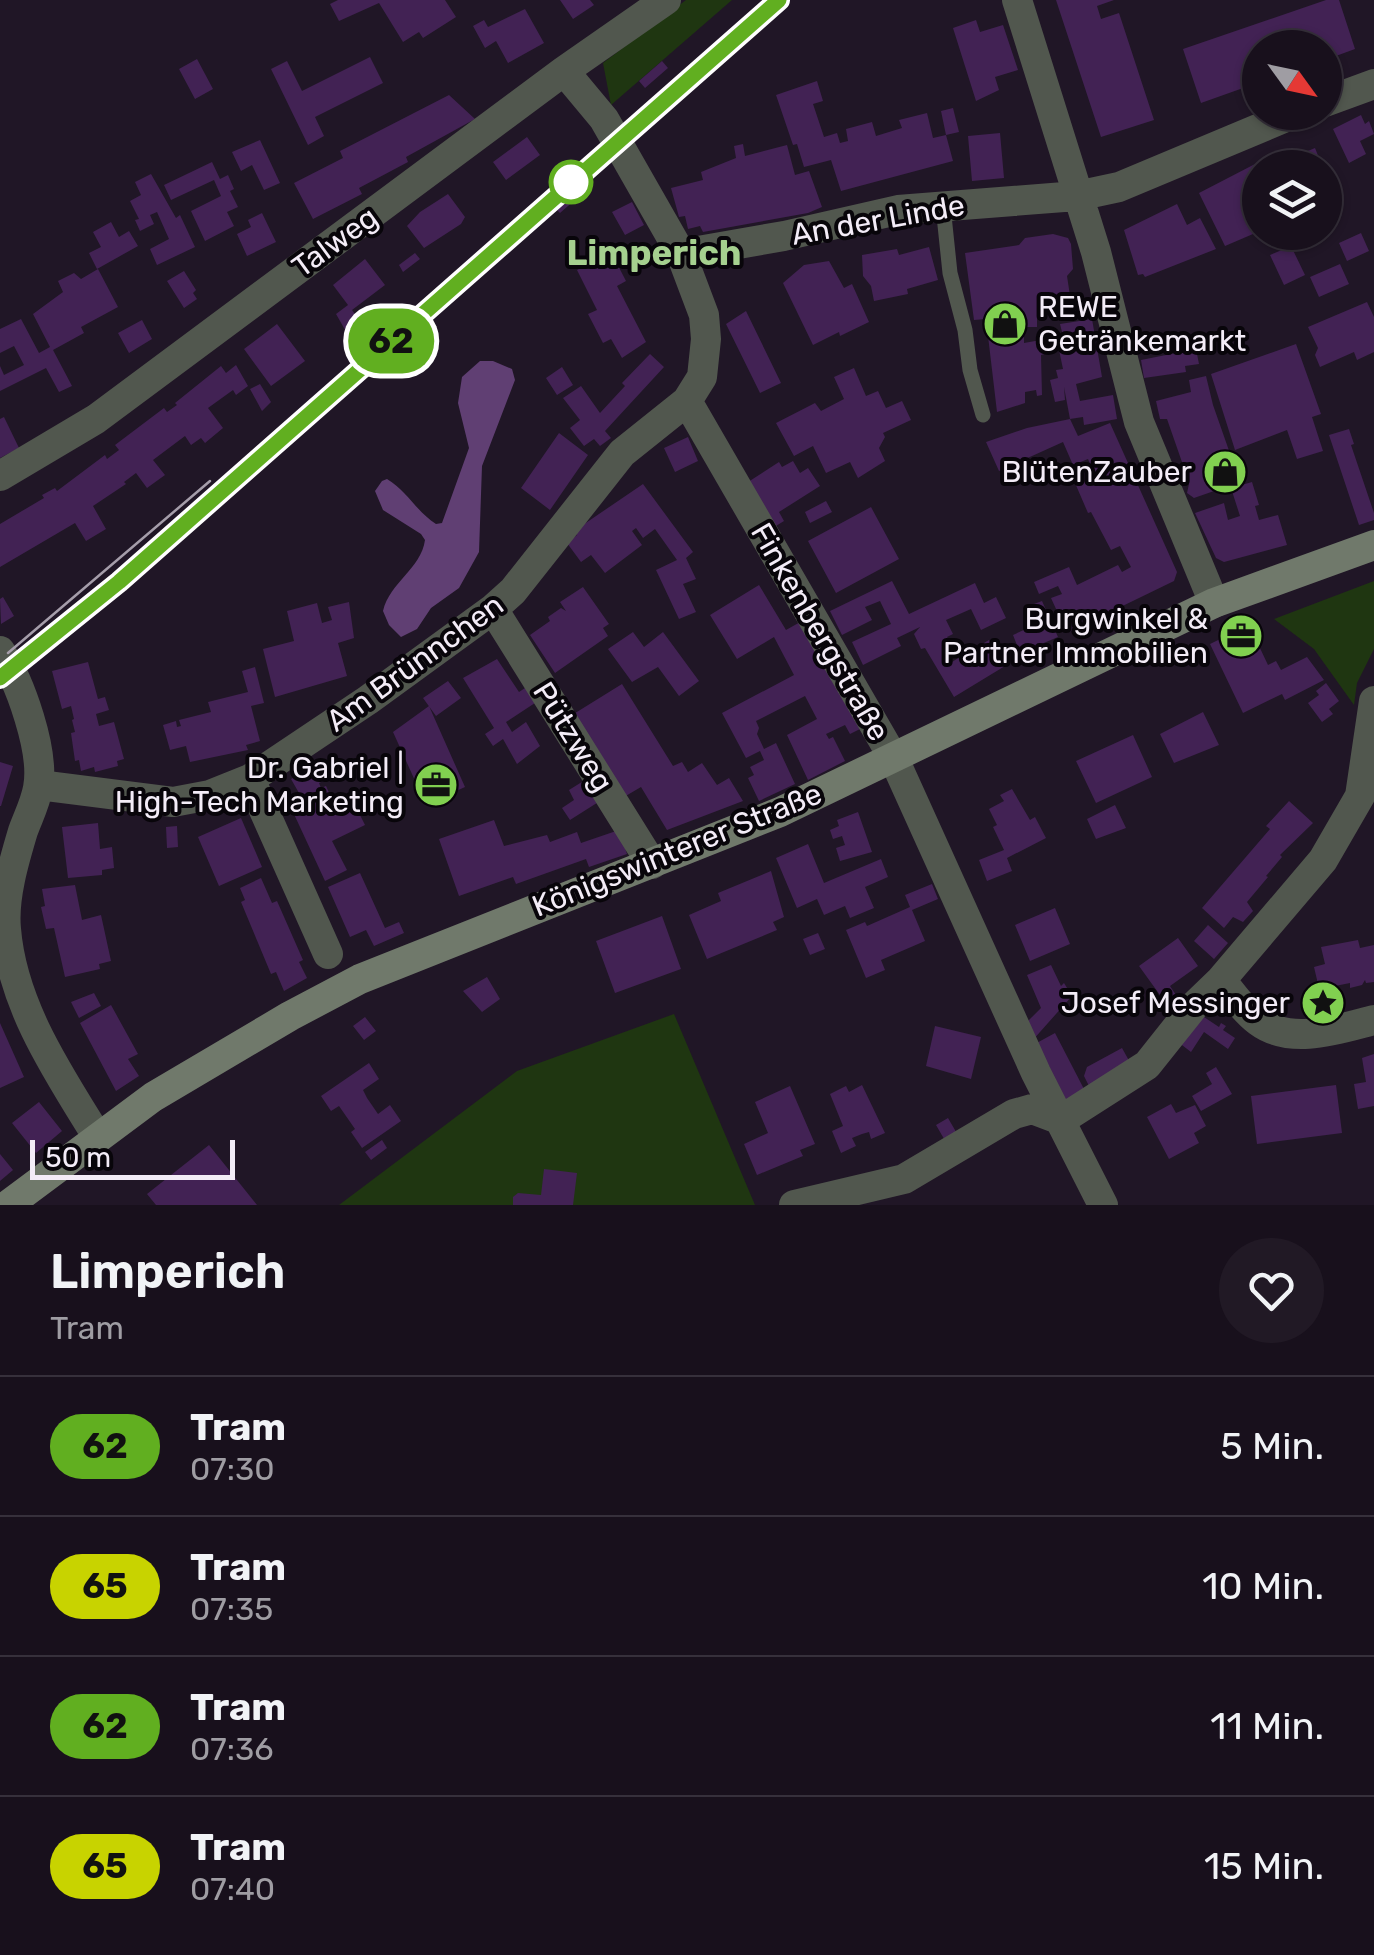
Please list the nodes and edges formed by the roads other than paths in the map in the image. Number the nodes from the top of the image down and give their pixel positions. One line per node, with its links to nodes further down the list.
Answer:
1 (666, 0): 3 (street, Talweg)
2 (1017, 0): 7 (street)
3 (564, 71): 9 (street); 12 (street, Talweg)
4 (1374, 84): 5 (street)
5 (1342, 96)
6 (1256, 130): 7 (street, An der Linde)
7 (1076, 196): 8 (street, An der Linde); 14 (street)
8 (943, 206): 9 (street, An der Linde); 11 (lane)
9 (681, 254): 10 (street)
10 (687, 401): 15 (street, Am Brünnchen); 18 (street, Finkenbergstraße)
11 (983, 415)
12 (0, 476)
13 (1374, 545): 14 (main road, Königswinterer Straße)
14 (1214, 603): 18 (main road, Königswinterer Straße)
15 (493, 610): 19 (street, Am Brünnchen); 22 (street, Pützweg)
16 (0, 651): 20 (street)
17 (1374, 701): 21 (street)
18 (894, 760): 22 (main road, Königswinterer Straße); 27 (street, Finkenbergstraße)
19 (250, 779): 20 (street, Am Brünnchen); 23 (street)
20 (39, 785): 24 (street)
21 (1367, 794): 25 (street)
22 (652, 864): 28 (main road, Königswinterer Straße)
23 (328, 954)
24 (7, 965): 28 (street)
25 (1221, 980): 26 (street); 27 (street)
26 (1374, 1020)
27 (1061, 1120): 30 (street); 31 (street, Finkenbergstraße)
28 (97, 1136): 29 (main road, Königswinterer Straße)
29 (8, 1205)
30 (794, 1205)
31 (1103, 1205)

